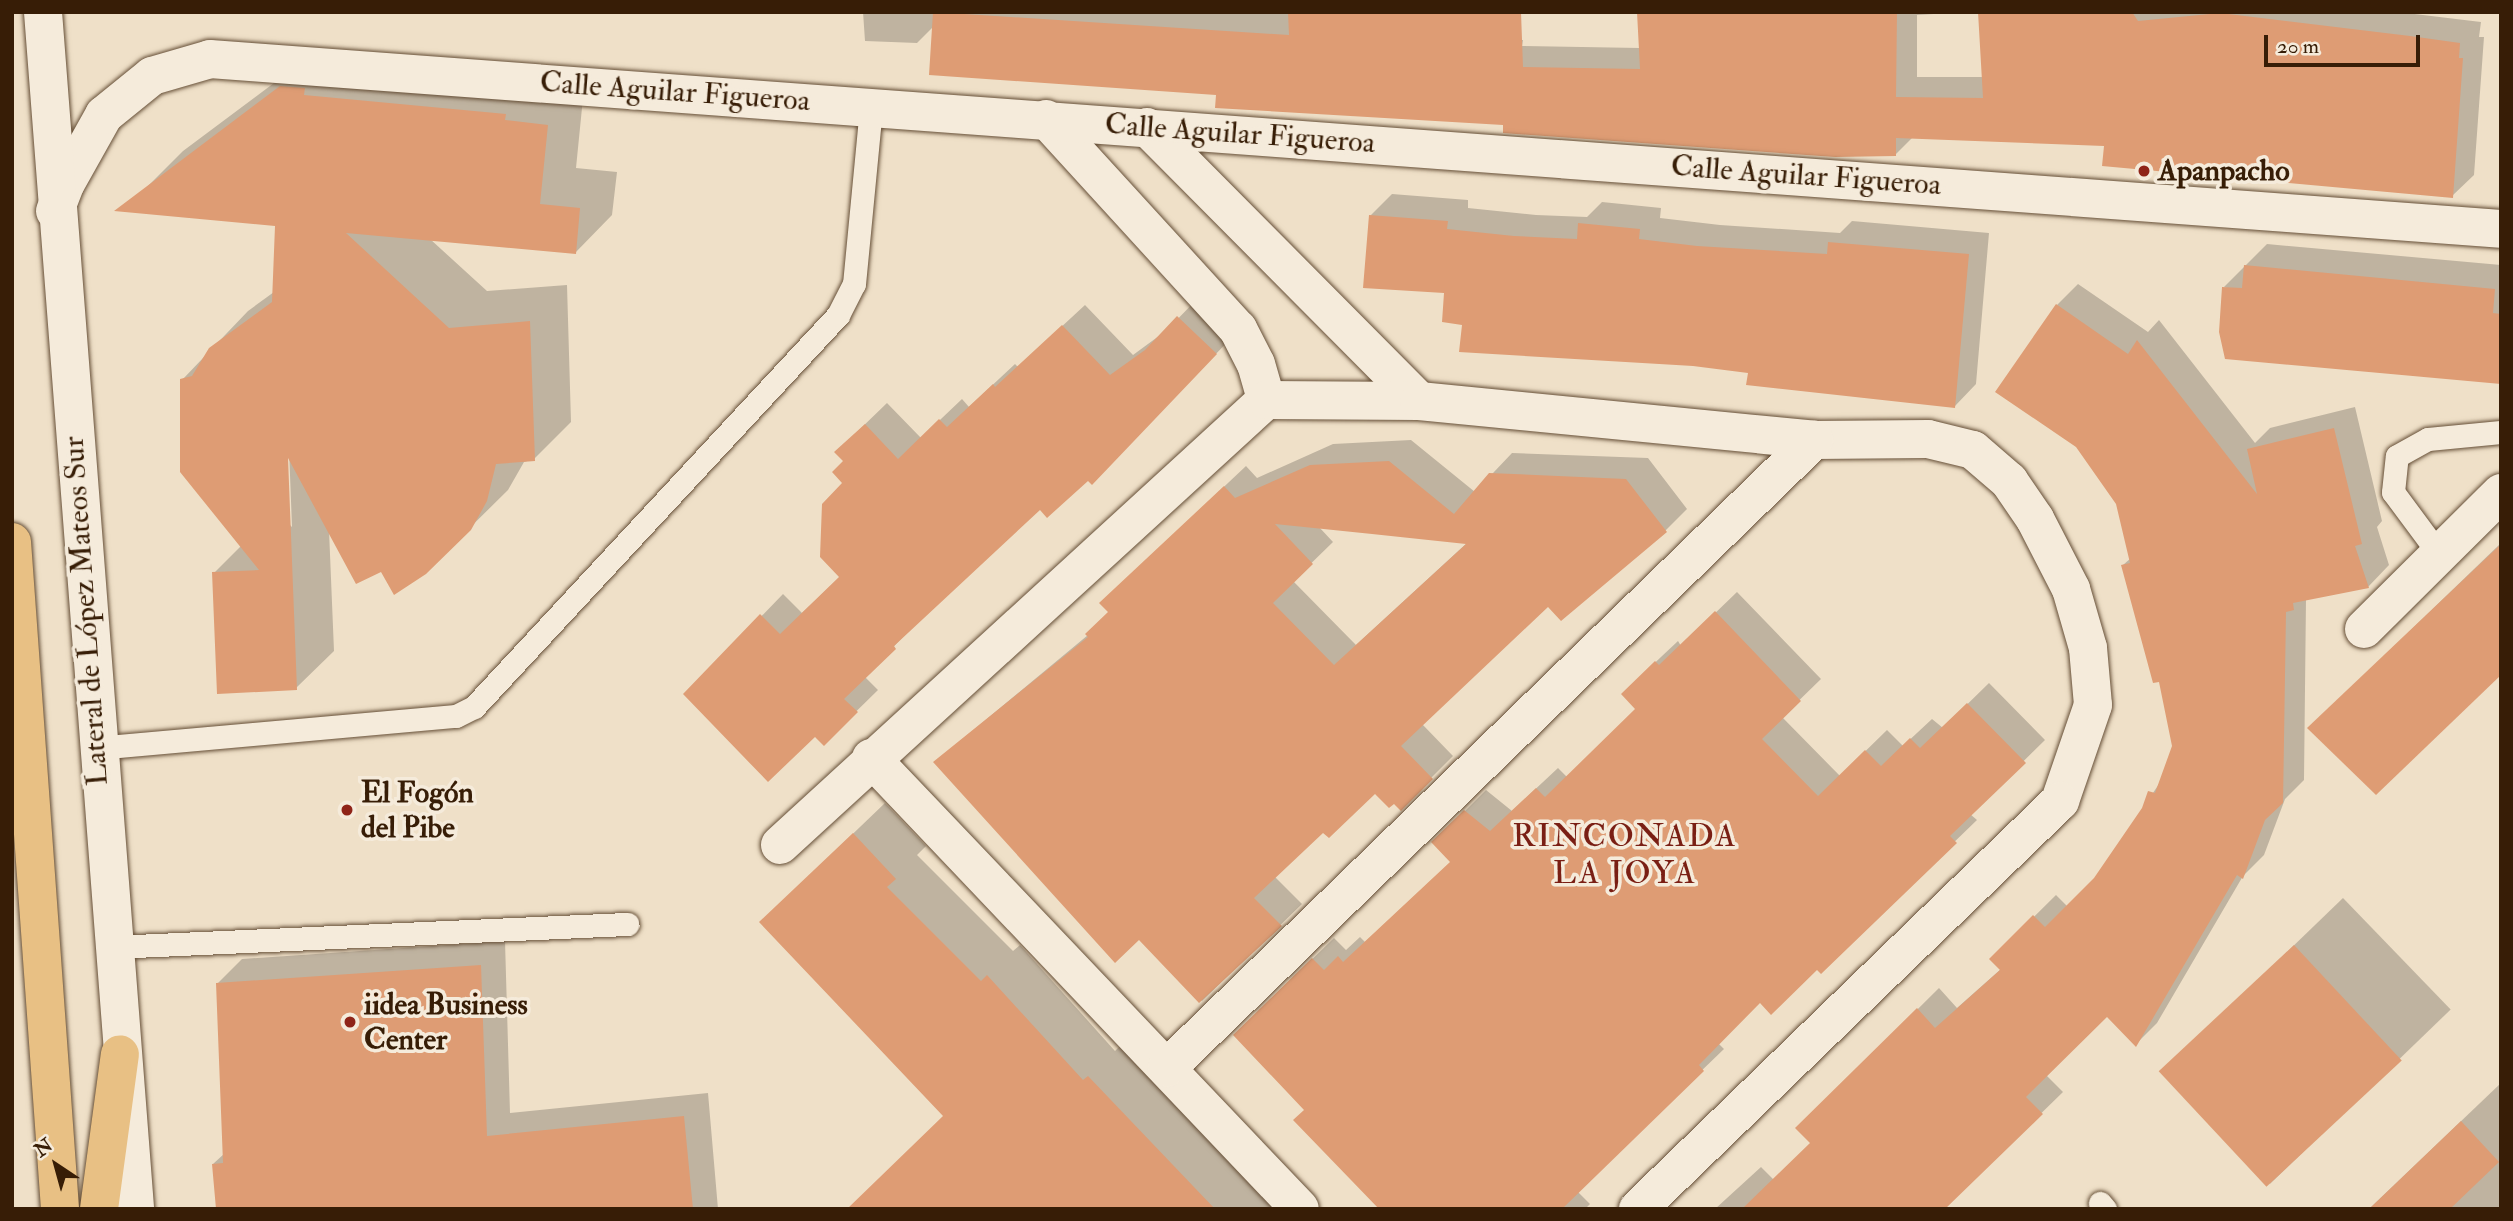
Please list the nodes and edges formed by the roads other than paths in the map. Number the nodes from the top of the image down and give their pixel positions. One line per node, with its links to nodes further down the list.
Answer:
1 (43, 12): 5 (street, Lateral de López Mateos Sur)
2 (871, 106): 3 (street, Calle Aguilar Figueroa); 5 (street, Calle Aguilar Figueroa); 15 (lane)
3 (1046, 119): 4 (street, Calle Aguilar Figueroa); 7 (street)
4 (1147, 127): 6 (street, Calle Aguilar Figueroa); 8 (street)
5 (55, 211): 15 (street, Lateral de López Mateos Sur)
6 (2501, 229)
7 (1266, 400): 8 (street); 16 (street)
8 (1419, 401): 10 (street)
9 (2501, 432): 13 (lane)
10 (1814, 440): 21 (street); 26 (street)
11 (2501, 493): 13 (street)
12 (12, 542): 22 (main road)
13 (2439, 554): 14 (street)
14 (2364, 629)
15 (96, 748): 19 (street, Lateral de López Mateos Sur)
16 (871, 758): 17 (street); 21 (street)
17 (780, 845)
18 (627, 924): 19 (lane)
19 (112, 947): 20 (street, Lateral de López Mateos Sur)
20 (120, 1055): 23 (main road); 24 (street, Lateral de López Mateos Sur)
21 (1167, 1068): 25 (street)
22 (60, 1209)
23 (99, 1209)
24 (135, 1209)
25 (1300, 1209)
26 (1638, 1209)

